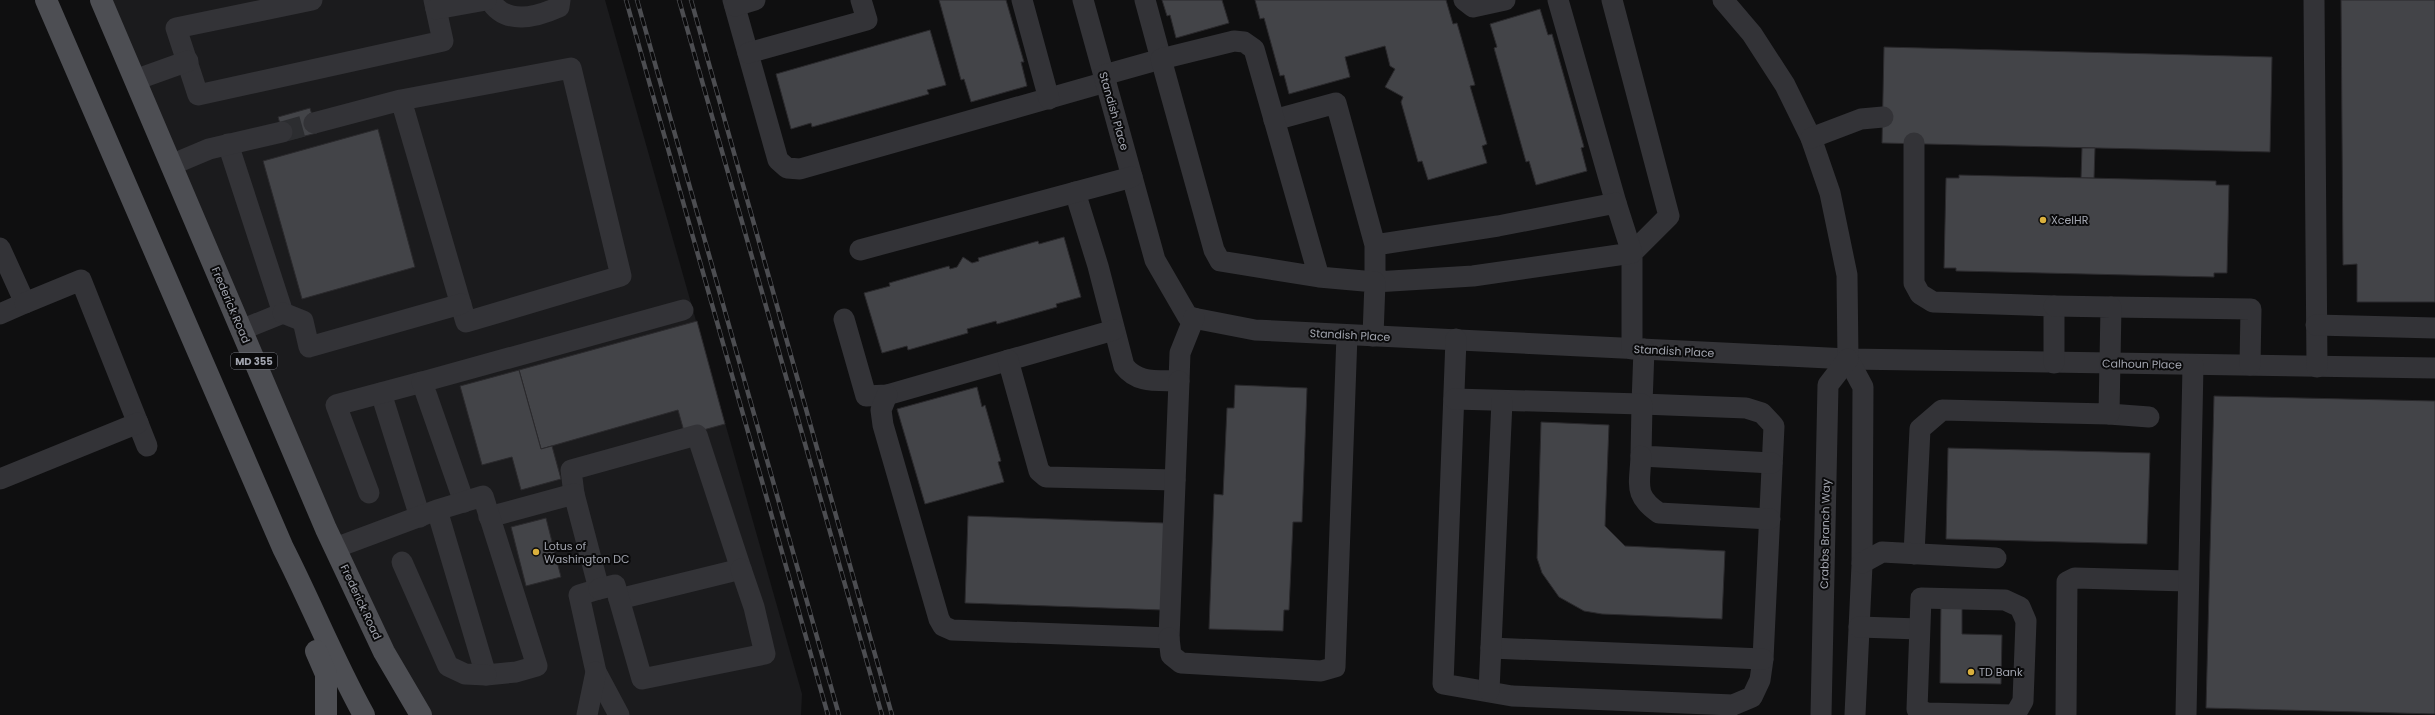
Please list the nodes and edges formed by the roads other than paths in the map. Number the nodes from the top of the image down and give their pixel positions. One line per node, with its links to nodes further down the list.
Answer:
1 (46, 0): 99 (main road)
2 (101, 0): 24 (main road, Frederick Road / MD 355)
3 (312, 0): 22 (street)
4 (486, 0): 19 (street)
5 (490, 0): 6 (street)
6 (560, 0)
7 (755, 0): 18 (street)
8 (861, 0): 20 (street)
9 (1022, 0): 25 (street)
10 (1083, 0): 23 (street, Standish Place)
11 (1145, 0): 21 (street)
12 (1464, 0): 13 (street)
13 (1505, 0)
14 (1558, 0): 37 (street)
15 (1612, 0): 41 (street)
16 (1722, 0): 31 (street)
17 (2314, 0): 53 (street)
18 (734, 3): 20 (street)
19 (435, 5): 22 (street)
20 (748, 53): 25 (street)
21 (1161, 59): 23 (street); 28 (street); 42 (street)
22 (188, 61): 24 (street)
23 (1105, 79): 25 (street); 35 (street, Standish Place)
24 (135, 80): 34 (main road, Frederick Road / MD 355)
25 (1049, 99)
26 (401, 100): 29 (street); 45 (street); 45 (street)
27 (1883, 117): 31 (street)
28 (1274, 120): 38 (street); 42 (street)
29 (314, 123)
30 (282, 132): 32 (street)
31 (1811, 138): 61 (street)
32 (228, 144): 34 (street); 49 (street)
33 (1914, 144): 46 (street)
34 (171, 165): 55 (main road, Frederick Road / MD 355)
35 (1132, 177): 36 (street); 51 (street, Standish Place)
36 (1076, 192): 40 (street); 56 (street)
37 (1616, 203): 38 (street); 41 (street)
38 (1375, 245): 43 (street)
39 (0, 248): 44 (street)
40 (860, 250)
41 (1632, 253): 43 (street); 60 (street)
42 (1319, 277): 43 (street)
43 (1375, 282): 58 (street)
44 (24, 303): 50 (street); 78 (street)
45 (461, 304): 49 (street)
46 (2054, 306): 47 (street); 63 (street)
47 (2111, 307): 64 (street); 66 (street)
48 (683, 310): 70 (street)
49 (283, 313): 55 (street)
50 (0, 314)
51 (1194, 318): 57 (street, Standish Place); 69 (street)
52 (844, 319): 72 (street)
53 (2316, 325): 54 (street); 67 (street)
54 (2435, 328)
55 (241, 330): 90 (main road, Frederick Road / MD 355)
56 (1114, 330): 62 (street); 69 (street)
57 (1347, 335): 58 (street, Standish Place); 102 (street)
58 (1373, 336): 59 (street, Standish Place)
59 (1456, 339): 60 (street, Standish Place); 73 (street)
60 (1638, 349): 61 (street, Standish Place); 75 (street)
61 (1848, 359): 63 (street, Calhoun Place); 94 (street); 113 (street, Crabbs Branch Way)
62 (1008, 360): 72 (street); 83 (street)
63 (2054, 363): 64 (street, Calhoun Place)
64 (2111, 363): 65 (street, Calhoun Place); 76 (street)
65 (2193, 365): 66 (street, Calhoun Place); 96 (street)
66 (2250, 366): 67 (street, Calhoun Place)
67 (2317, 367): 68 (street, Calhoun Place)
68 (2435, 368)
69 (1178, 381): 83 (street)
70 (422, 382): 71 (street); 86 (street)
71 (381, 393): 84 (street); 87 (street)
72 (887, 395): 102 (street)
73 (1454, 400): 74 (street); 107 (street)
74 (1502, 401): 75 (street); 103 (street)
75 (1642, 404): 80 (street); 81 (street)
76 (2109, 414): 77 (street); 91 (street)
77 (2149, 416)
78 (138, 423): 79 (street); 82 (street)
79 (147, 446)
80 (1641, 456): 81 (street); 89 (street)
81 (1772, 463): 89 (street)
82 (0, 479)
83 (1175, 480): 102 (street)
84 (369, 493)
85 (574, 494): 88 (street); 95 (street); 97 (street)
86 (464, 502): 87 (street); 88 (street)
87 (428, 513): 90 (street); 106 (street)
88 (490, 517): 106 (street)
89 (1770, 519): 104 (street)
90 (336, 548): 110 (main road, Frederick Road / MD 355)
91 (1914, 554): 92 (street); 94 (street)
92 (1996, 558)
93 (402, 562): 106 (street)
94 (1862, 562): 100 (street)
95 (741, 569): 98 (street); 98 (street)
96 (2188, 581): 116 (street); 117 (street)
97 (599, 589): 98 (street); 105 (street)
98 (620, 600)
99 (313, 608): 108 (main road); 109 (main road)
100 (1859, 627): 101 (street); 114 (street)
101 (1919, 629): 115 (street); 115 (street)
102 (1169, 638)
103 (1491, 648): 104 (street); 107 (street)
104 (1763, 659): 107 (street)
105 (596, 672): 111 (street); 112 (street)
106 (486, 675)
107 (1490, 691)
108 (326, 715)
109 (364, 715)
110 (421, 715)
111 (587, 715)
112 (619, 715)
113 (1821, 715)
114 (1855, 715)
115 (2014, 715)
116 (2066, 715)
117 (2186, 715)

